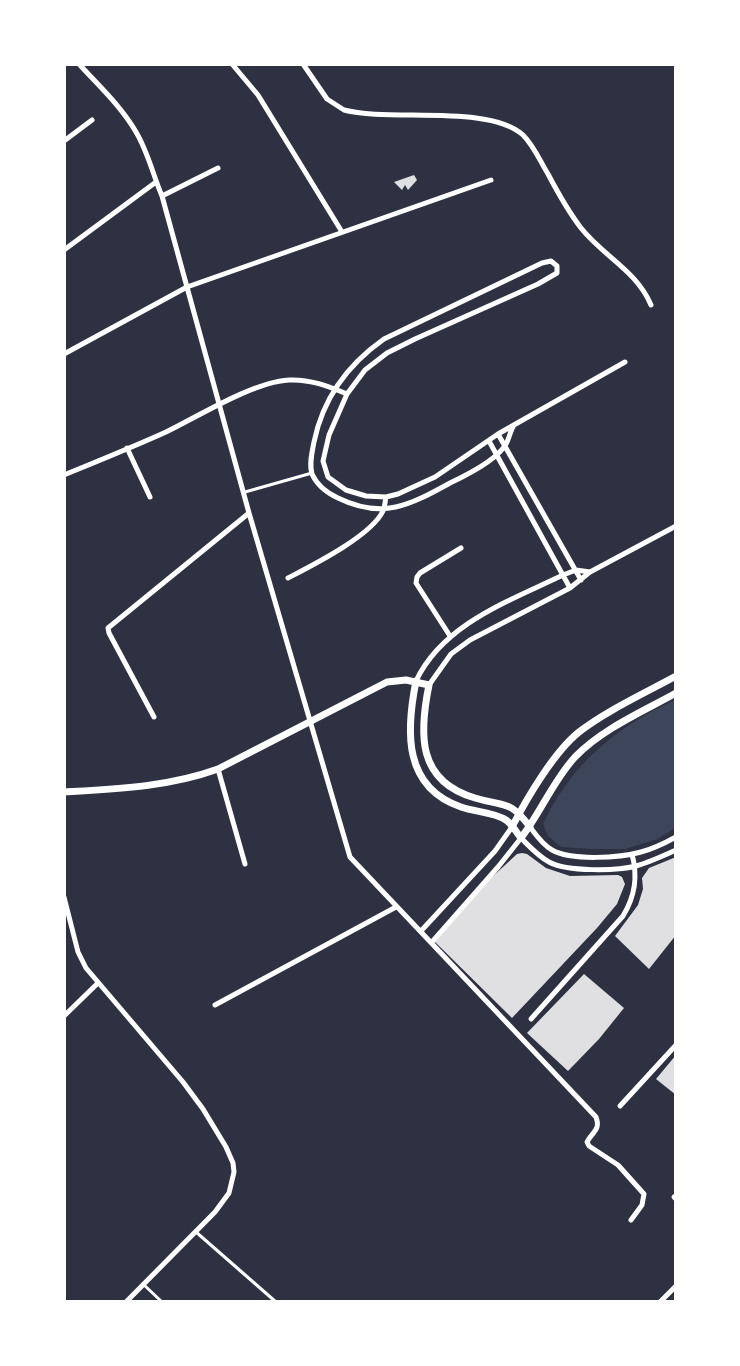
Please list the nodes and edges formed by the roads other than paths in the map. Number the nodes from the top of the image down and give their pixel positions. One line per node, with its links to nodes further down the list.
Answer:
1 (79, 64): 8 (street)
2 (232, 64): 10 (street)
3 (303, 64): 13 (street)
4 (92, 120): 5 (street)
5 (64, 141)
6 (218, 168): 9 (street)
7 (491, 180): 10 (street)
8 (156, 182): 9 (street); 11 (street)
9 (162, 196): 12 (street)
10 (342, 232): 12 (street)
11 (64, 250)
12 (187, 287): 14 (street); 18 (street)
13 (651, 305)
14 (64, 354)
15 (625, 363): 19 (street)
16 (334, 388): 17 (street); 17 (street); 18 (street); 25 (street)
17 (347, 394): 29 (street)
18 (219, 404): 23 (street); 27 (street)
19 (513, 427): 20 (street); 22 (street)
20 (498, 434): 21 (street); 22 (street)
21 (489, 441): 24 (street); 29 (street)
22 (505, 446): 24 (street); 34 (street)
23 (127, 448): 26 (street); 28 (street)
24 (496, 454): 30 (street); 36 (street)
25 (312, 473): 27 (lane); 30 (street)
26 (64, 475)
27 (244, 493): 31 (street)
28 (150, 497)
29 (386, 497): 30 (street)
30 (384, 510): 37 (street)
31 (249, 513): 45 (street); 46 (street)
32 (675, 526): 35 (street)
33 (461, 548): 40 (street)
34 (576, 570): 35 (street); 36 (street); 38 (street)
35 (590, 572): 38 (street)
36 (563, 575): 39 (street); 40 (street)
37 (288, 578)
38 (581, 580): 39 (street)
39 (570, 588): 43 (street)
40 (450, 636): 42 (street)
41 (675, 676): 49 (street)
42 (416, 681): 43 (street); 46 (street); 50 (street)
43 (429, 685): 49 (street)
44 (675, 693): 51 (street)
45 (154, 717)
46 (310, 723): 47 (street); 59 (street)
47 (218, 769): 48 (street); 56 (street)
48 (64, 792)
49 (519, 813): 50 (street); 51 (street)
50 (512, 827): 53 (street); 60 (street)
51 (530, 827): 53 (street); 55 (street)
52 (675, 837): 55 (street)
53 (521, 838): 57 (street); 61 (street)
54 (675, 850): 57 (street)
55 (632, 854): 57 (street)
56 (245, 864)
57 (635, 866): 65 (street)
58 (64, 897): 62 (street)
59 (396, 908): 60 (street); 63 (street)
60 (421, 931): 61 (street)
61 (432, 942): 68 (street)
62 (98, 983): 64 (street); 69 (street)
63 (214, 1005)
64 (64, 1016)
65 (531, 1019)
66 (675, 1045): 67 (street)
67 (620, 1106)
68 (631, 1220)
69 (196, 1232): 70 (street); 74 (lane)
70 (143, 1284): 72 (street); 73 (lane)
71 (675, 1286): 75 (street)
72 (126, 1302)
73 (162, 1302)
74 (276, 1302)
75 (660, 1302)

